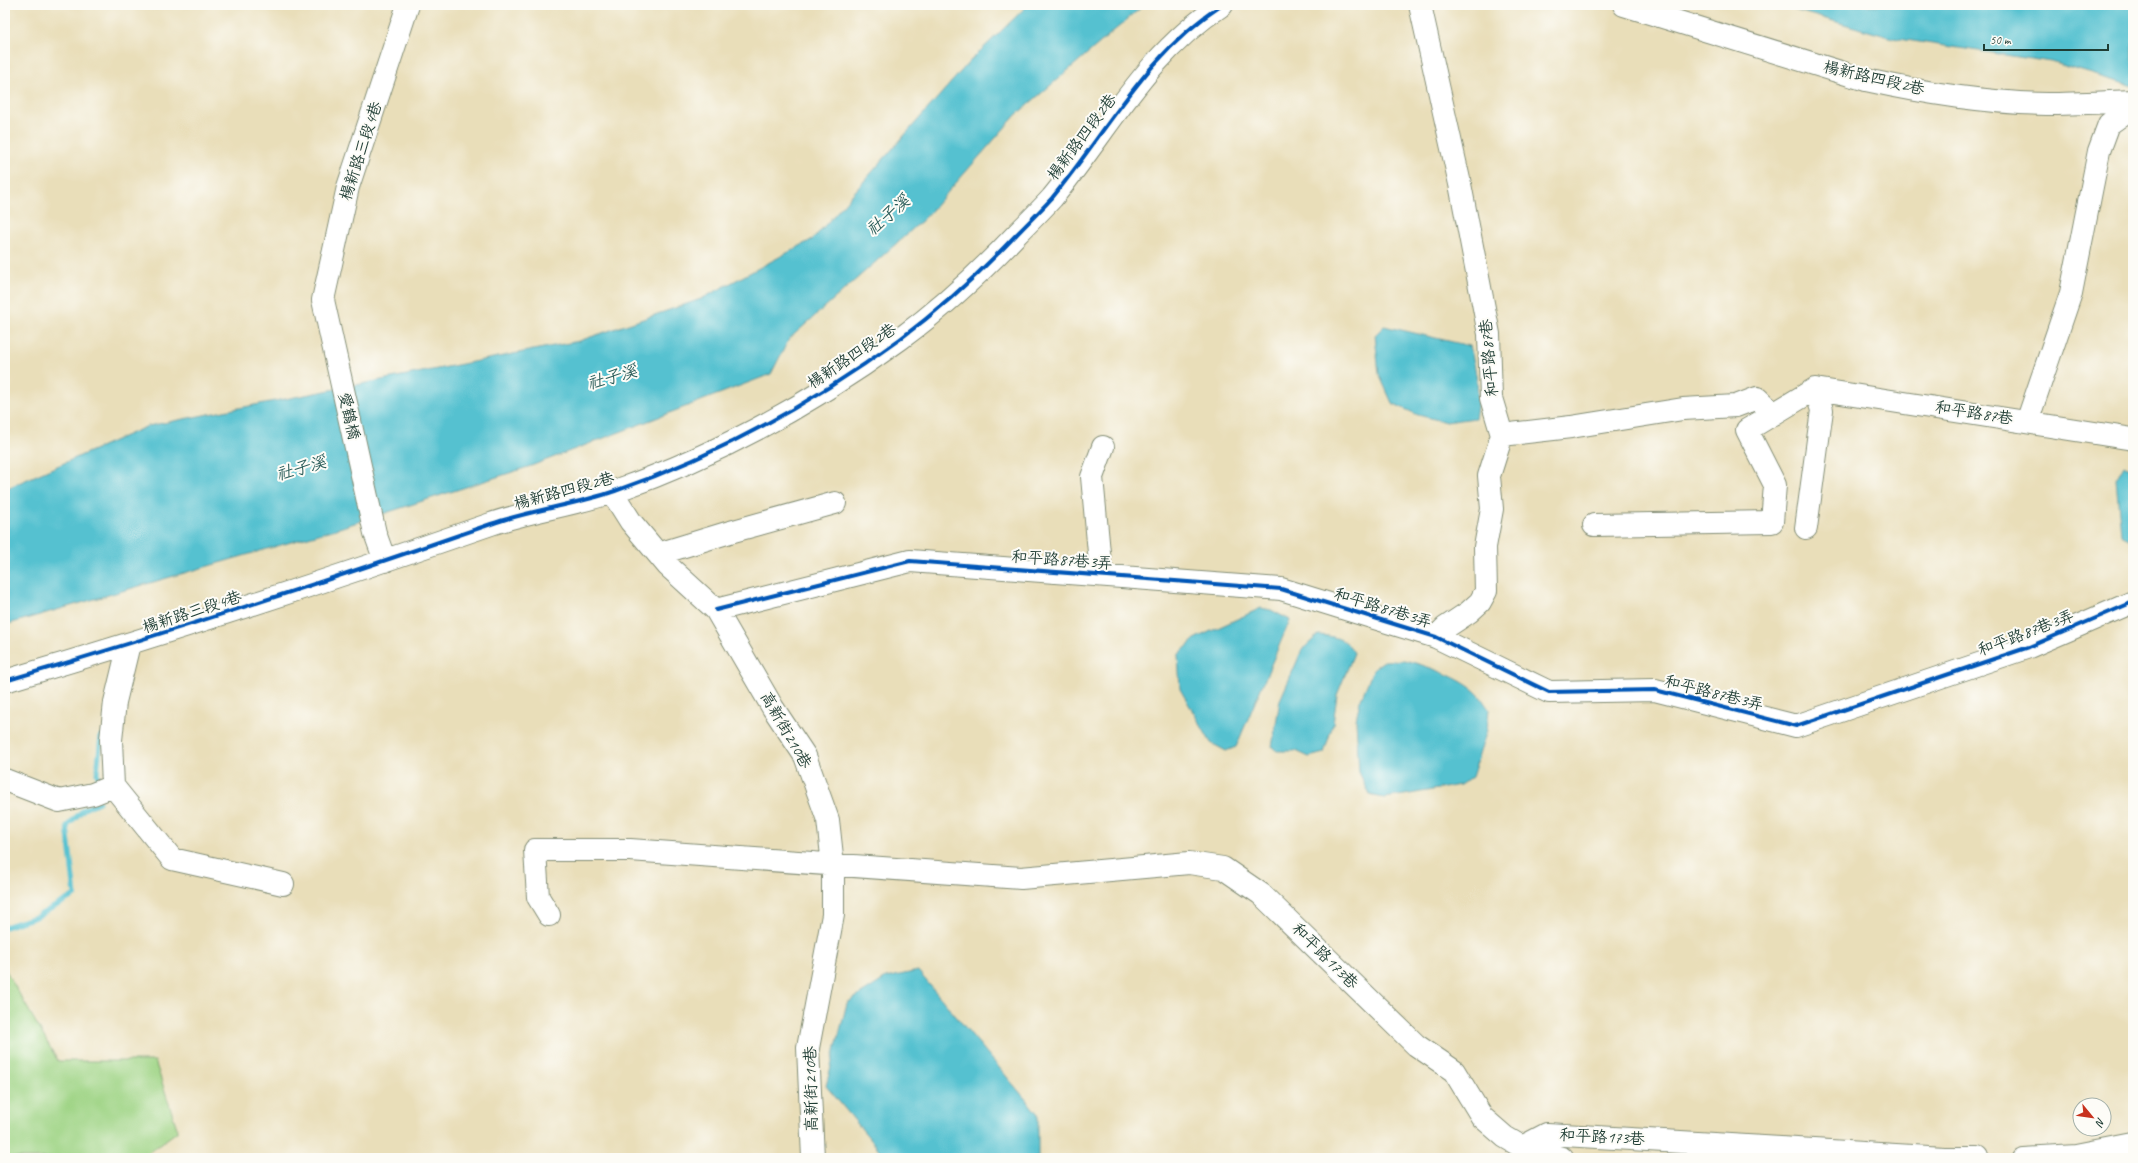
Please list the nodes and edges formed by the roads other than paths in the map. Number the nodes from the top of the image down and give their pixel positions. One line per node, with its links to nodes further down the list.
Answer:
1 (408, 5): 7 (street, 楊新路三段4巷)
2 (1222, 5): 14 (street, 楊新路四段2巷)
3 (1420, 5): 11 (street, 和平路87巷)
4 (1624, 5): 5 (street, 楊新路四段2巷)
5 (2133, 101)
6 (2133, 107): 10 (street)
7 (323, 300): 19 (street, 愛鶴橋)
8 (1815, 389): 9 (street); 10 (street, 和平路87巷); 17 (street)
9 (1774, 414): 11 (street); 16 (street)
10 (2027, 422): 12 (street, 和平路87巷)
11 (1502, 435): 23 (street)
12 (2133, 439)
13 (1103, 447): 20 (street)
14 (612, 492): 18 (street, 高新街210巷); 19 (street, 楊新路四段2巷)
15 (835, 503): 18 (street)
16 (1594, 525)
17 (1806, 528)
18 (658, 554): 22 (street, 高新街210巷)
19 (385, 561): 24 (street, 楊新路三段4巷)
20 (1101, 574): 22 (street, 和平路87巷3弄); 23 (street, 和平路87巷3弄)
21 (2133, 602): 23 (street, 和平路87巷3弄)
22 (716, 610): 28 (street, 高新街210巷)
23 (1436, 637)
24 (129, 644): 25 (street, 楊新路三段4巷); 27 (street)
25 (5, 681)
26 (5, 780): 27 (street)
27 (113, 786): 29 (street)
28 (833, 865): 30 (street); 32 (street, 和平路173巷); 33 (street, 高新街210巷)
29 (283, 884)
30 (549, 915)
31 (2133, 1144): 36 (street)
32 (1522, 1147): 34 (street); 35 (street, 和平路173巷)
33 (813, 1158)
34 (1562, 1158)
35 (1977, 1158)
36 (2023, 1158)

